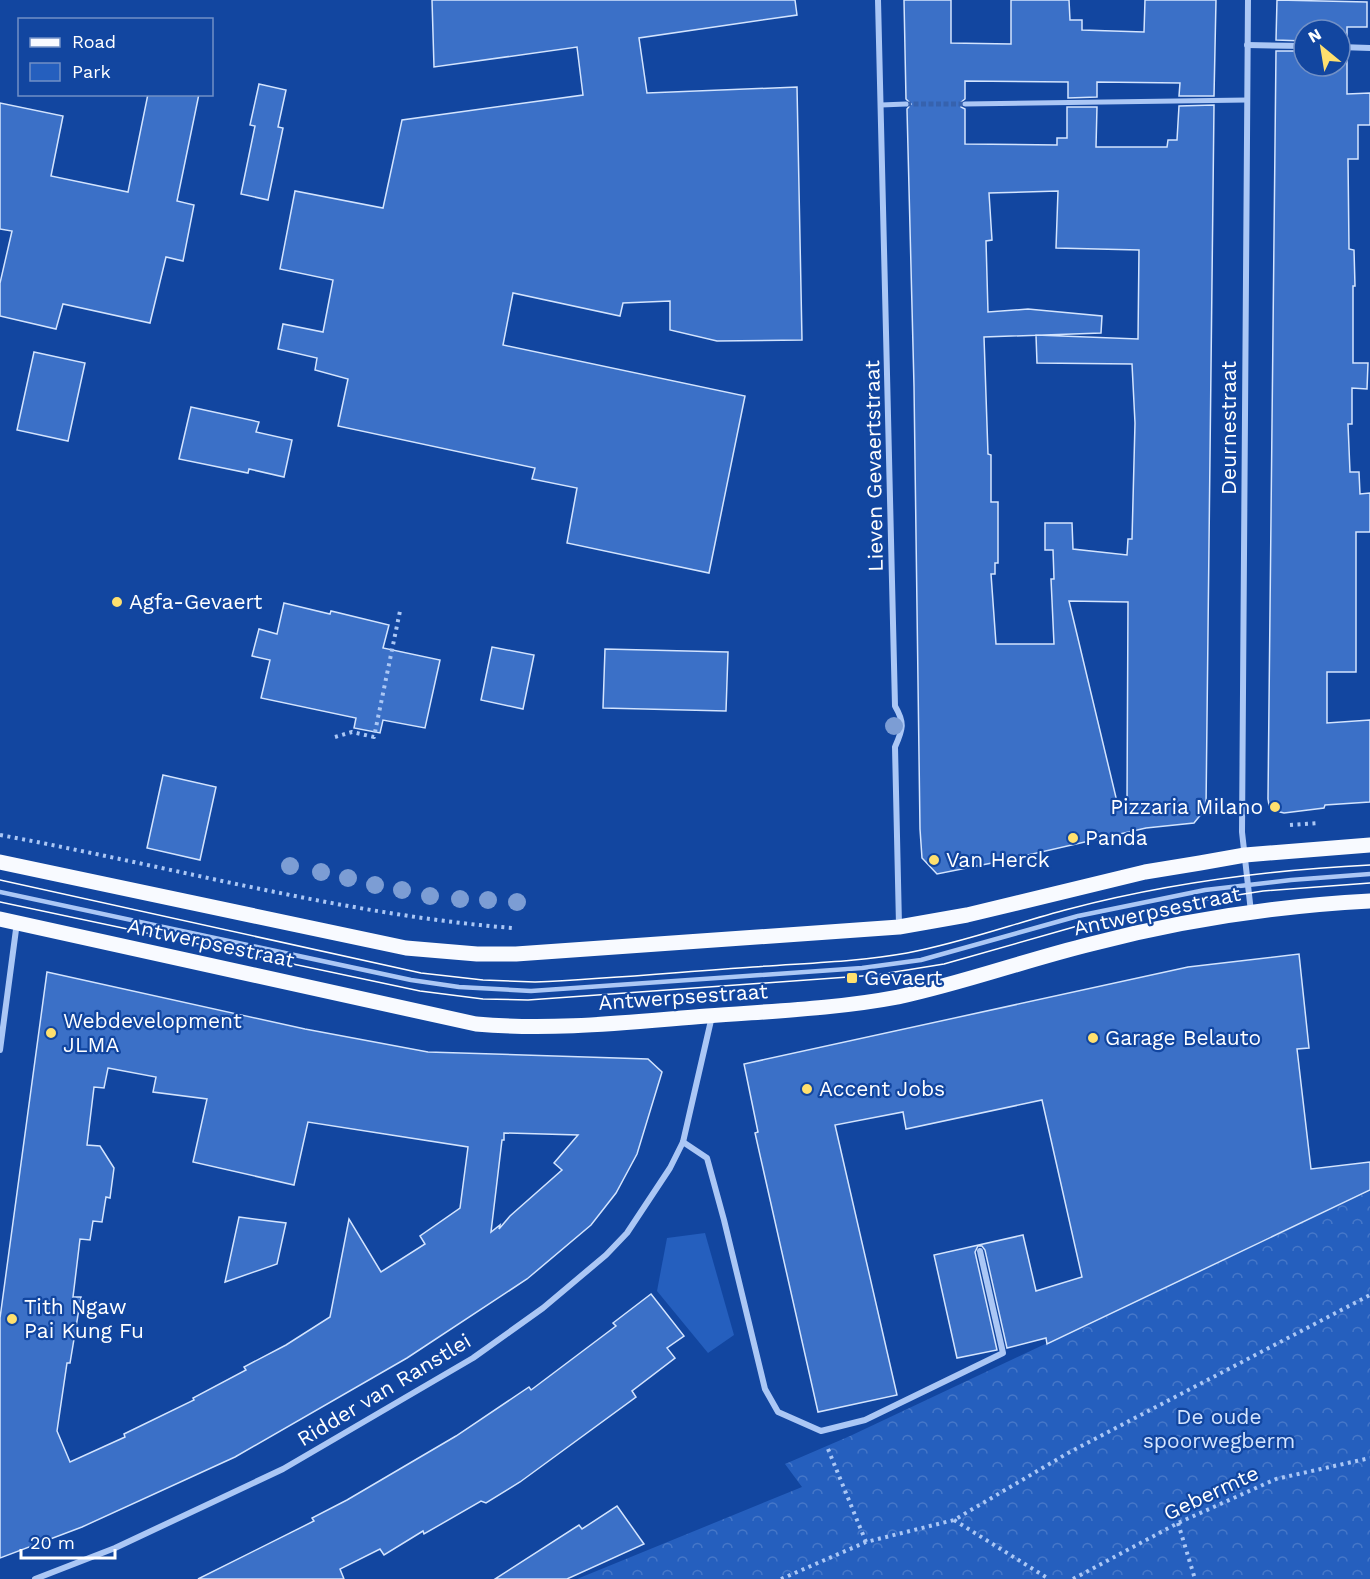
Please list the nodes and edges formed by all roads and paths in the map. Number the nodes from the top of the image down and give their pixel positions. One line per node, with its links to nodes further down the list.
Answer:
1 (878, 0): 10 (street, Lieven Gevaertstraat)
2 (1248, 0): 3 (street, Deurnestraat)
3 (1247, 45): 4 (street); 7 (street, Deurnestraat)
4 (1292, 46)
5 (1352, 47): 6 (street)
6 (1370, 48)
7 (1247, 100): 9 (street); 15 (street, Deurnestraat)
8 (906, 104): 10 (street)
9 (965, 104)
10 (881, 105): 24 (street, Lieven Gevaertstraat)
11 (400, 611): 12 (path)
12 (334, 737)
13 (0, 835): 25 (path)
14 (1370, 845): 15 (main road, Antwerpsestraat)
15 (1245, 855): 18 (street, Deurnestraat); 24 (main road, Antwerpsestraat)
16 (0, 862): 24 (main road, Antwerpsestraat)
17 (1370, 874): 18 (lane)
18 (1248, 884): 19 (lane); 21 (street, Deurnestraat)
19 (0, 892)
20 (1370, 902): 21 (main road, Antwerpsestraat)
21 (1251, 913): 26 (main road, Antwerpsestraat)
22 (0, 919): 23 (main road, Antwerpsestraat)
23 (16, 922): 26 (main road, Antwerpsestraat); 27 (street)
24 (899, 927)
25 (513, 928)
26 (712, 1016): 28 (street, Ridder van Ranstlei)
27 (0, 1050)
28 (683, 1142): 31 (street); 36 (street, Ridder van Ranstlei)
29 (980, 1251): 31 (street)
30 (1370, 1295): 33 (path)
31 (820, 1431): 35 (path)
32 (1370, 1458): 34 (path, Gebermte)
33 (954, 1520): 35 (path); 38 (path)
34 (1178, 1523): 39 (path, Gebermte); 40 (path)
35 (866, 1542): 37 (path)
36 (35, 1579)
37 (781, 1579)
38 (1049, 1579)
39 (1073, 1579)
40 (1195, 1579)

